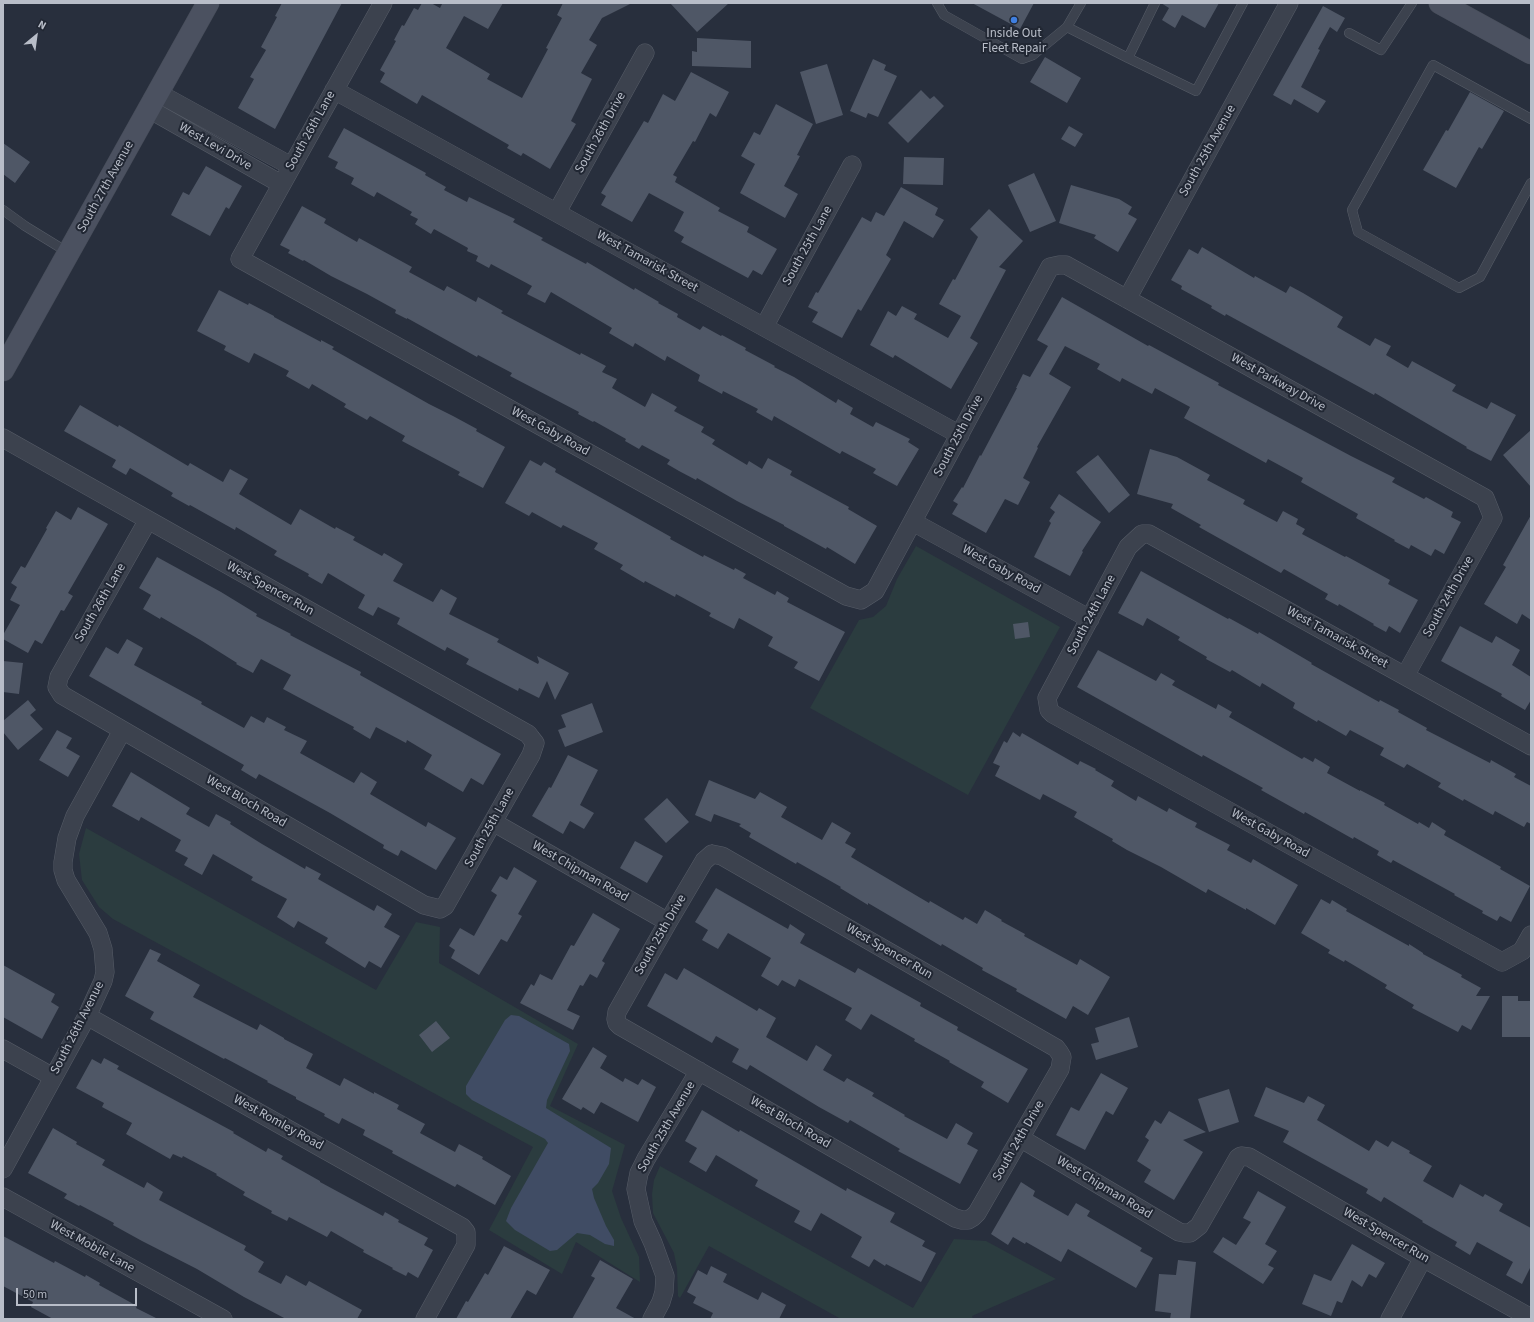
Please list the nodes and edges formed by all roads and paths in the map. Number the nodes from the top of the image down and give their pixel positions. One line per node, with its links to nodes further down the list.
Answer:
1 (208, 3): 16 (main road, South 27th Avenue)
2 (383, 3): 15 (street, South 26th Lane)
3 (937, 3): 10 (lane)
4 (1081, 3): 10 (lane)
5 (1156, 3): 14 (lane)
6 (1243, 3): 14 (lane)
7 (1289, 3): 27 (street, South 25th Avenue)
8 (1412, 3): 11 (lane)
9 (1440, 3): 13 (main road)
10 (1067, 27): 14 (lane)
11 (1349, 33)
12 (645, 53): 23 (street, South 26th Drive)
13 (1531, 53)
14 (1128, 58)
15 (334, 90): 19 (street, South 26th Lane); 23 (street, West Tamarisk Street)
16 (154, 101): 19 (street, West Levi Drive); 21 (street, West Levi Drive); 24 (main road, South 27th Avenue)
17 (1531, 119): 20 (lane)
18 (852, 165): 28 (street, South 25th Lane)
19 (291, 166): 21 (street, South 26th Lane)
20 (1531, 183)
21 (281, 184): 25 (street, South 26th Lane)
22 (3, 210): 24 (lane)
23 (557, 212): 28 (street, West Tamarisk Street)
24 (69, 253): 29 (main road, South 27th Avenue)
25 (240, 259): 36 (street, West Gaby Road)
26 (1050, 267): 27 (street, West Parkway Drive); 30 (street, South 25th Drive)
27 (1127, 299): 32 (street, West Parkway Drive)
28 (764, 327): 30 (street, West Tamarisk Street)
29 (3, 370)
30 (960, 435): 34 (street, South 25th Drive)
31 (3, 438): 33 (street, West Spencer Run)
32 (1493, 518): 38 (street, South 24th Drive)
33 (148, 520): 39 (street, South 26th Lane); 42 (street, West Spencer Run)
34 (913, 522): 36 (street, South 25th Drive); 37 (street, West Gaby Road)
35 (1142, 534): 37 (street, South 24th Lane); 38 (street, West Tamarisk Street)
36 (861, 600)
37 (1090, 619): 40 (street, South 24th Lane)
38 (1405, 676): 43 (street, West Tamarisk Street)
39 (57, 687): 41 (street, West Bloch Road)
40 (1047, 698): 48 (street, West Gaby Road)
41 (122, 731): 46 (street, West Bloch Road); 49 (street, South 26th Avenue)
42 (535, 743): 44 (street, South 25th Lane)
43 (1531, 746)
44 (493, 822): 46 (street, South 25th Lane); 47 (street, West Chipman Road)
45 (712, 854): 47 (street, South 25th Drive); 52 (street, West Spencer Run)
46 (440, 909)
47 (668, 922): 50 (street, South 25th Drive)
48 (1531, 935)
49 (87, 1016): 54 (street, South 26th Avenue); 63 (street, West Romley Road)
50 (616, 1019): 53 (street, West Bloch Road)
51 (3, 1049): 54 (street)
52 (1062, 1057): 55 (street, South 24th Drive)
53 (699, 1071): 59 (street, West Bloch Road); 64 (street, South 25th Avenue)
54 (53, 1077): 57 (street, South 26th Avenue)
55 (1020, 1138): 56 (street, West Chipman Road); 59 (street, South 24th Drive)
56 (1241, 1156): 60 (street, West Spencer Run)
57 (3, 1169)
58 (3, 1197): 62 (street, West Mobile Lane)
59 (968, 1220)
60 (1423, 1258): 61 (street, West Spencer Run); 65 (street)
61 (1531, 1318)
62 (222, 1319)
63 (425, 1319)
64 (652, 1319)
65 (1390, 1319)

